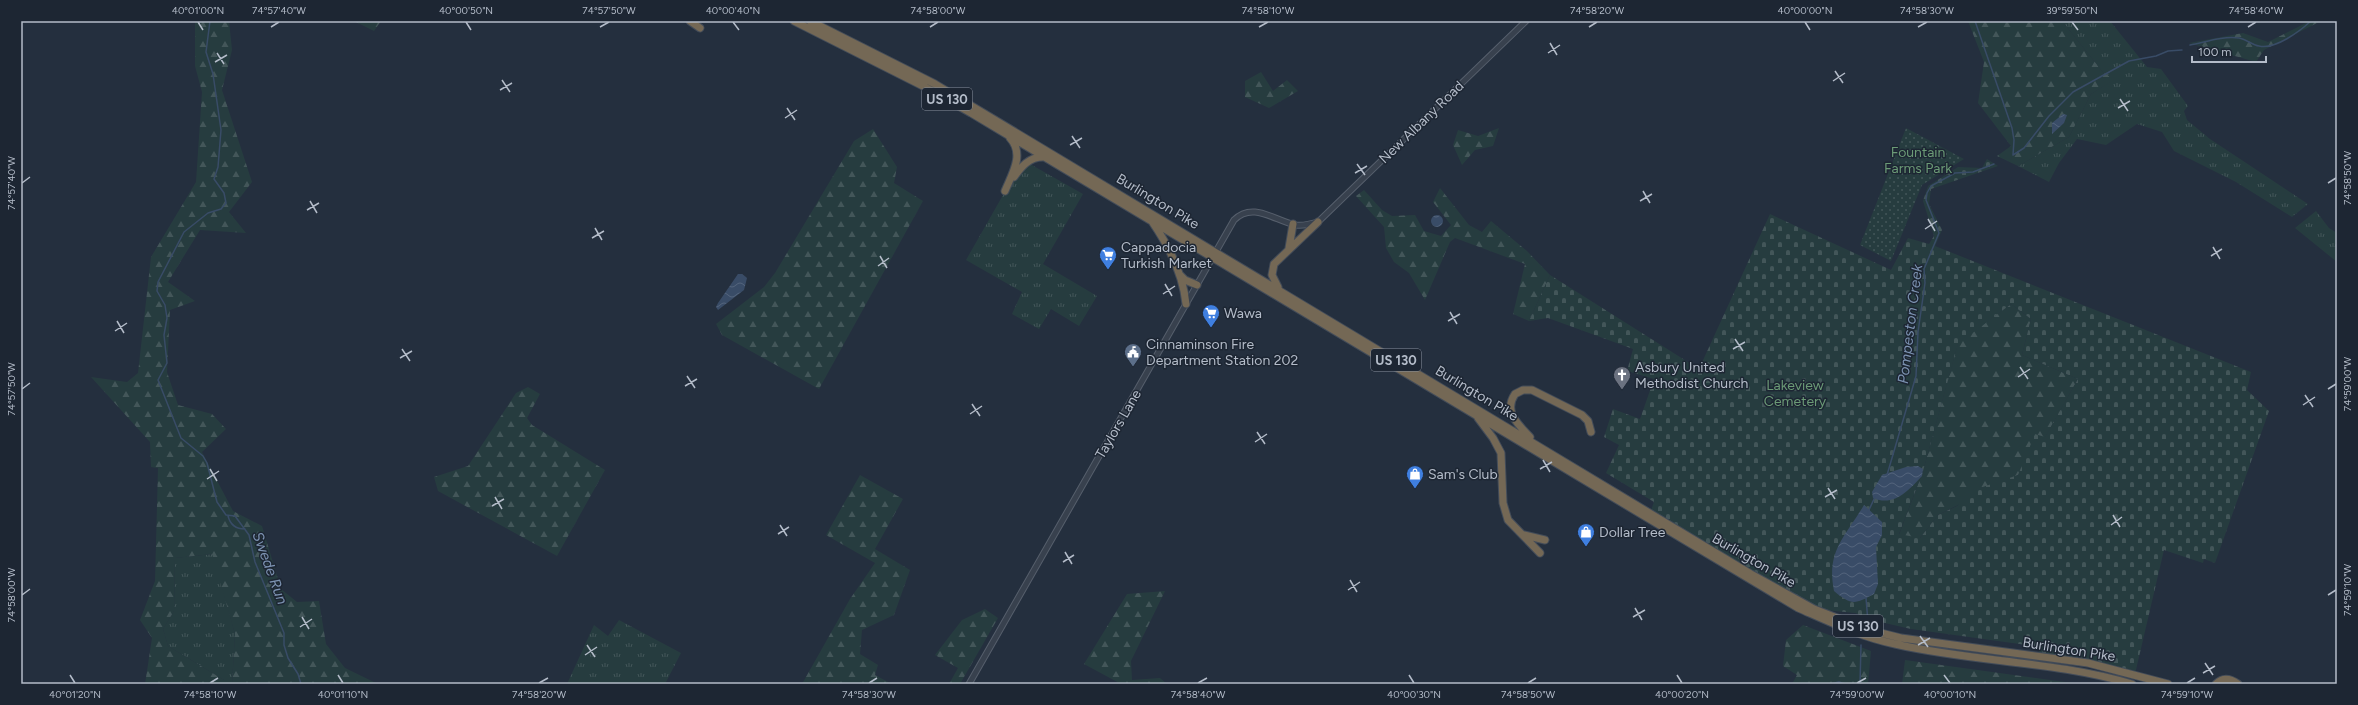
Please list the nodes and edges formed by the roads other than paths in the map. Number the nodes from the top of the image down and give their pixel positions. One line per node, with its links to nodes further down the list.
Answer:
1 (690, 21): 5 (highway)
2 (794, 21): 6 (highway, Burlington Pike / US 130)
3 (810, 21): 12 (highway, Burlington Pike / US 130)
4 (1526, 21): 9 (street, New Albany Road)
5 (700, 28)
6 (1006, 134): 7 (highway, Burlington Pike / US 130); 7 (highway)
7 (1043, 157): 8 (highway, Burlington Pike / US 130)
8 (1152, 221): 12 (highway, Burlington Pike / US 130); 13 (highway)
9 (1318, 222): 10 (street); 11 (highway)
10 (1293, 224): 11 (highway); 12 (street, Taylors Lane)
11 (1287, 251): 15 (highway)
12 (1214, 254): 14 (street, Taylors Lane); 15 (highway, Burlington Pike / US 130); 17 (highway, Burlington Pike / US 130)
13 (1179, 273): 14 (highway); 16 (highway)
14 (1196, 285): 16 (street, Taylors Lane)
15 (1281, 290): 19 (highway, Burlington Pike / US 130)
16 (1186, 304): 23 (street, Taylors Lane)
17 (1476, 415): 20 (highway); 24 (highway, Burlington Pike / US 130)
18 (1591, 432): 19 (highway)
19 (1535, 443): 25 (highway, Burlington Pike / US 130)
20 (1520, 534): 21 (highway); 22 (highway)
21 (1545, 540)
22 (1540, 553)
23 (969, 684)
24 (2132, 684)
25 (2168, 684)
26 (2216, 684): 27 (highway)
27 (2238, 684)

